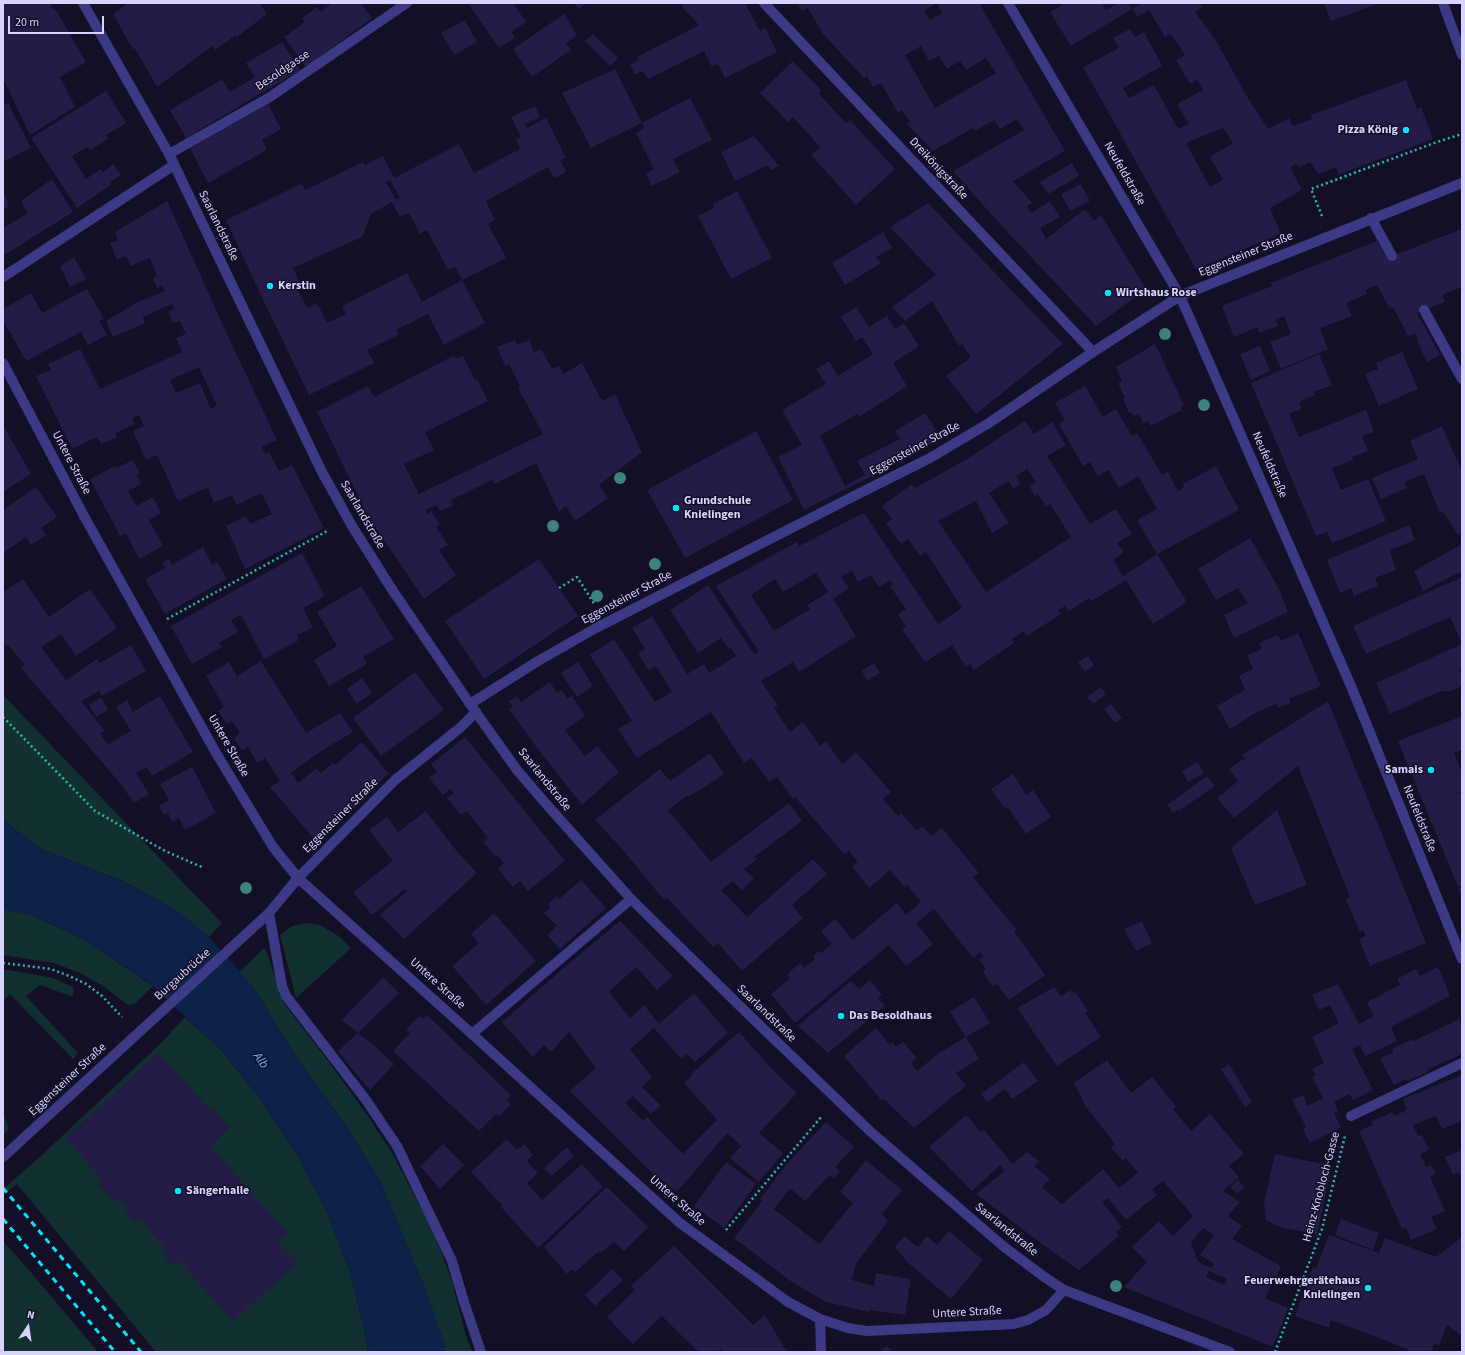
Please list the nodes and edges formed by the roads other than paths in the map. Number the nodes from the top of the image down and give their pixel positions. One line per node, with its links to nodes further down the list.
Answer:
1 (83, 3): 7 (street, Saarlandstraße)
2 (406, 3): 7 (street, Besoldgasse)
3 (764, 3): 15 (street, Dreikönigstraße)
4 (1008, 3): 13 (street, Neufeldstraße)
5 (1444, 3): 6 (street)
6 (1462, 55)
7 (169, 154): 8 (street, Saarlandstraße)
8 (174, 165): 12 (street); 18 (street, Saarlandstraße)
9 (1462, 183): 10 (street, Eggensteiner Straße)
10 (1371, 218): 11 (street); 13 (street, Eggensteiner Straße)
11 (1392, 256)
12 (3, 277)
13 (1180, 296): 15 (street, Eggensteiner Straße); 24 (street, Neufeldstraße)
14 (1424, 310): 17 (street)
15 (1093, 352): 18 (street, Eggensteiner Straße)
16 (3, 363): 20 (street, Untere Straße)
17 (1462, 379)
18 (470, 704): 19 (street, Saarlandstraße)
19 (476, 712): 20 (street, Eggensteiner Straße); 21 (street, Saarlandstraße)
20 (298, 878): 22 (street, Eggensteiner Straße); 26 (street, Untere Straße)
21 (632, 900): 26 (street); 30 (street, Saarlandstraße)
22 (269, 913): 23 (street, Eggensteiner Straße); 32 (street)
23 (233, 946): 25 (street, Burgaubrücke)
24 (1462, 959)
25 (150, 1023): 29 (street, Eggensteiner Straße)
26 (472, 1034): 31 (street, Untere Straße)
27 (1462, 1063): 28 (street)
28 (1350, 1116)
29 (3, 1157)
30 (1064, 1290): 31 (street, Untere Straße); 34 (street, Saarlandstraße)
31 (820, 1319): 33 (street)
32 (481, 1352)
33 (821, 1352)
34 (1230, 1352)

